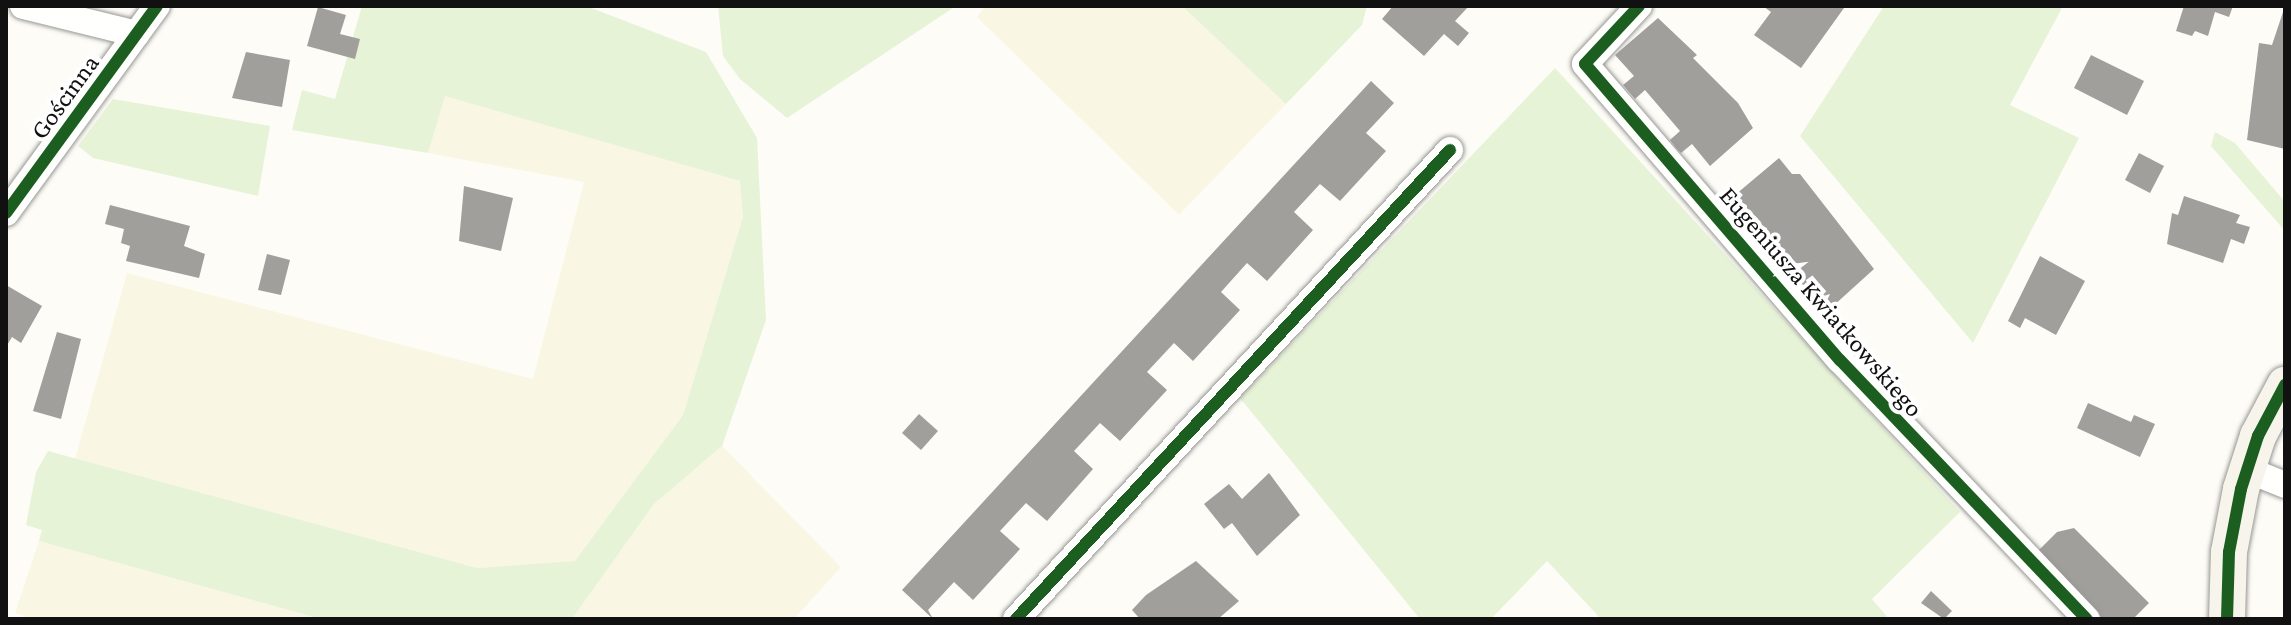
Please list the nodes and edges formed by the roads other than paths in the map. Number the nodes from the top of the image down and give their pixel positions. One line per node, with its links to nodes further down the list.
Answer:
1 (23, 6): 4 (street)
2 (157, 6): 4 (street, Gościnna)
3 (1639, 6): 11 (street, Eugeniusza Kwiatkowskiego)
4 (137, 34): 6 (street, Gościnna)
5 (1450, 150): 10 (street)
6 (6, 213)
7 (2285, 385): 8 (street)
8 (2248, 470): 9 (street); 12 (street)
9 (2285, 485)
10 (1016, 619)
11 (2087, 619)
12 (2227, 619)

